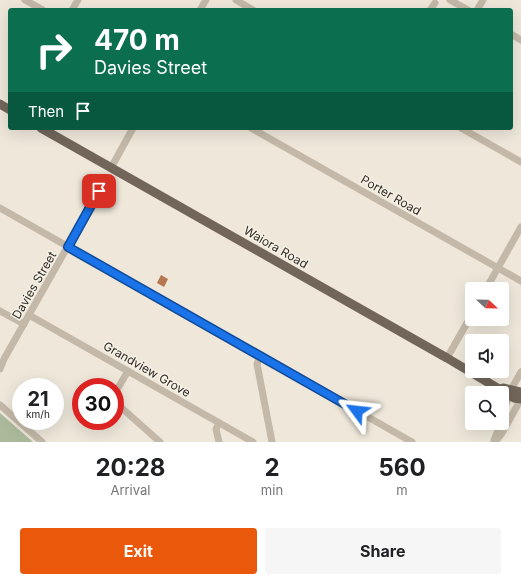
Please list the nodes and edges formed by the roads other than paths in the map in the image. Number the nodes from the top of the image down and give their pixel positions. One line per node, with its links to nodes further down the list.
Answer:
1 (26, 0): 5 (street)
2 (236, 0): 6 (street)
3 (450, 0): 8 (street)
4 (434, 3): 7 (street)
5 (40, 8)
6 (250, 8)
7 (431, 8)
8 (464, 8)
9 (44, 130): 14 (main road, Waiora Road)
10 (132, 130): 14 (street)
11 (254, 130): 19 (street, Porter Road)
12 (464, 130): 13 (street)
13 (521, 162)
14 (111, 168): 27 (main road, Waiora Road)
15 (99, 191): 18 (street, Davies Street)
16 (0, 208): 18 (street)
17 (521, 227): 19 (street)
18 (68, 247): 23 (street, Davies Street); 26 (street)
19 (498, 268): 20 (street, Porter Road); 21 (street)
20 (521, 281)
21 (490, 282)
22 (0, 311): 24 (street)
23 (29, 315): 24 (street, Davies Street); 29 (street, Grandview Grove)
24 (24, 324): 28 (street, Davies Street)
25 (465, 326): 27 (street)
26 (260, 356): 43 (street); 44 (street)
27 (447, 358): 32 (main road, Waiora Road)
28 (0, 369)
29 (128, 371): 31 (street); 37 (street, Grandview Grove)
30 (521, 372): 32 (street)
31 (124, 378)
32 (518, 395): 34 (street); 36 (street); 45 (street)
33 (0, 405): 39 (street)
34 (509, 406)
35 (124, 410): 40 (street)
36 (509, 410)
37 (219, 423): 41 (street); 42 (street, Grandview Grove)
38 (498, 430): 45 (street)
39 (42, 442)
40 (160, 442)
41 (218, 442)
42 (253, 442)
43 (272, 442)
44 (412, 442)
45 (494, 442)

